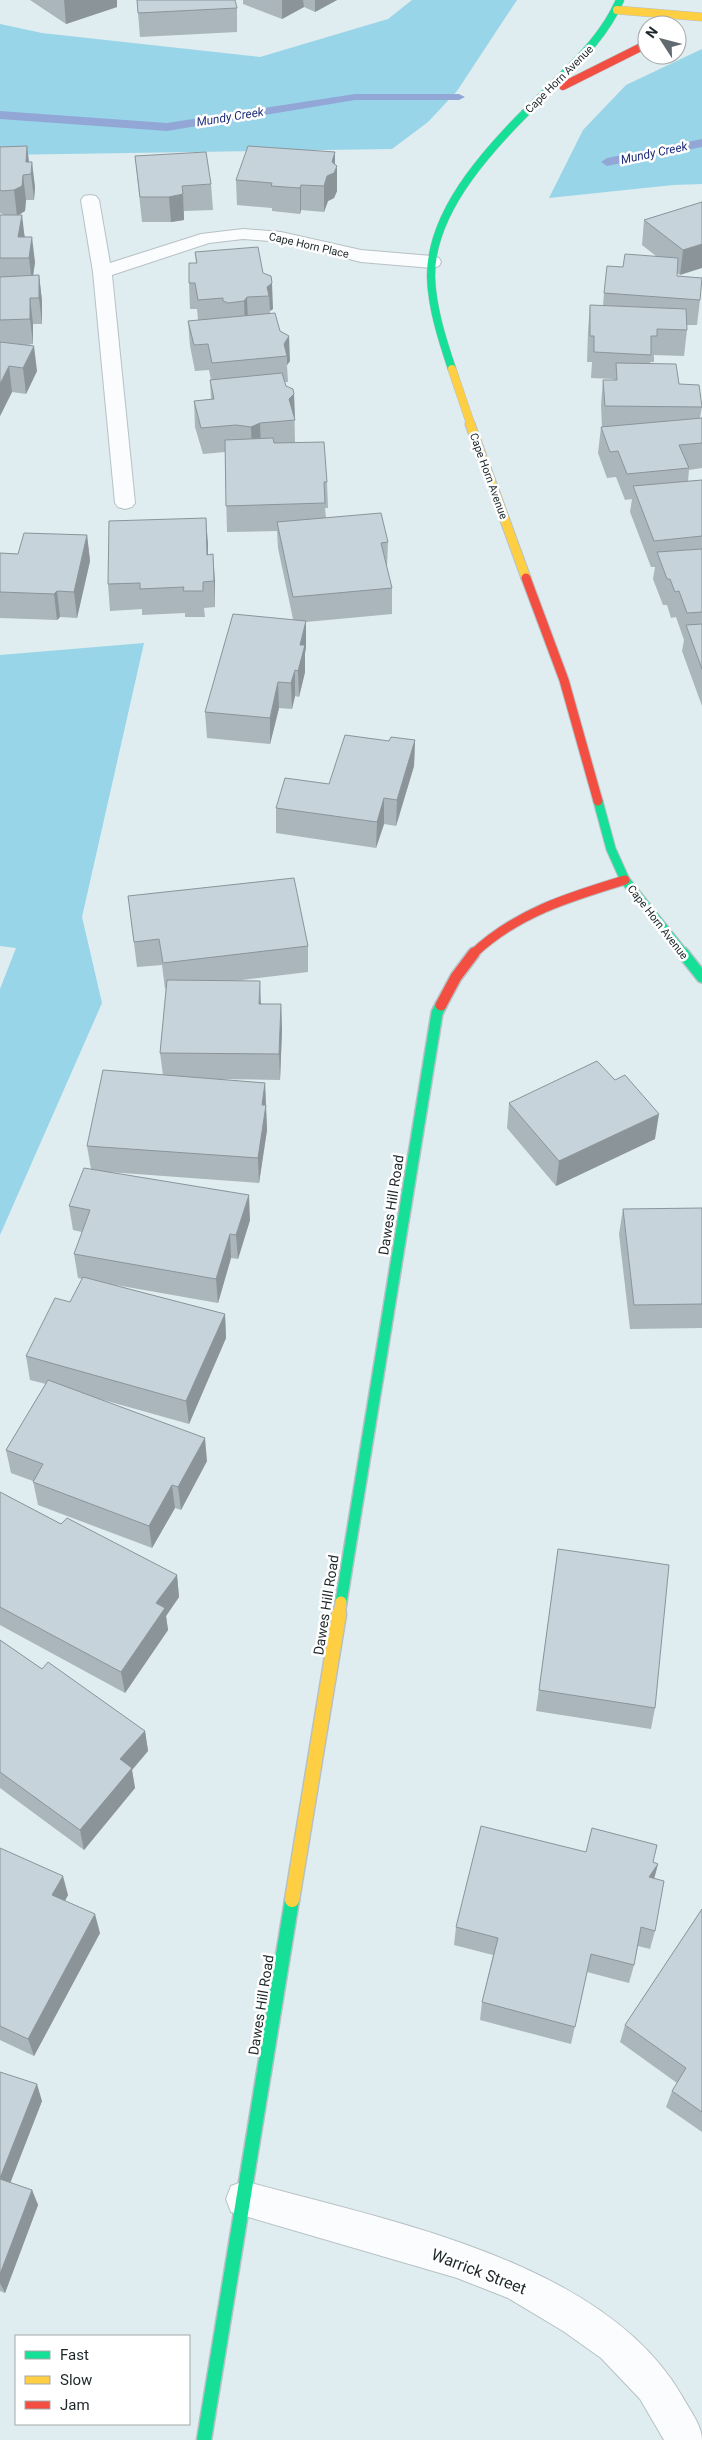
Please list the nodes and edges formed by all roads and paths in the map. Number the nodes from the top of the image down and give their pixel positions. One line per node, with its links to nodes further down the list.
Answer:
1 (618, 5): 2 (street); 5 (street, Cape Horn Avenue)
2 (702, 18): 3 (street)
3 (687, 25)
4 (637, 49): 5 (street)
5 (542, 96): 7 (street, Cape Horn Avenue)
6 (90, 200): 8 (street)
7 (432, 262): 8 (street, Cape Horn Place); 10 (street, Cape Horn Avenue)
8 (102, 272): 9 (street)
9 (124, 503)
10 (625, 880): 11 (street, Cape Horn Avenue); 12 (street, Dawes Hill Road)
11 (702, 977)
12 (244, 2199): 13 (street, Dawes Hill Road); 14 (street, Warrick Street)
13 (204, 2440)
14 (685, 2440)

